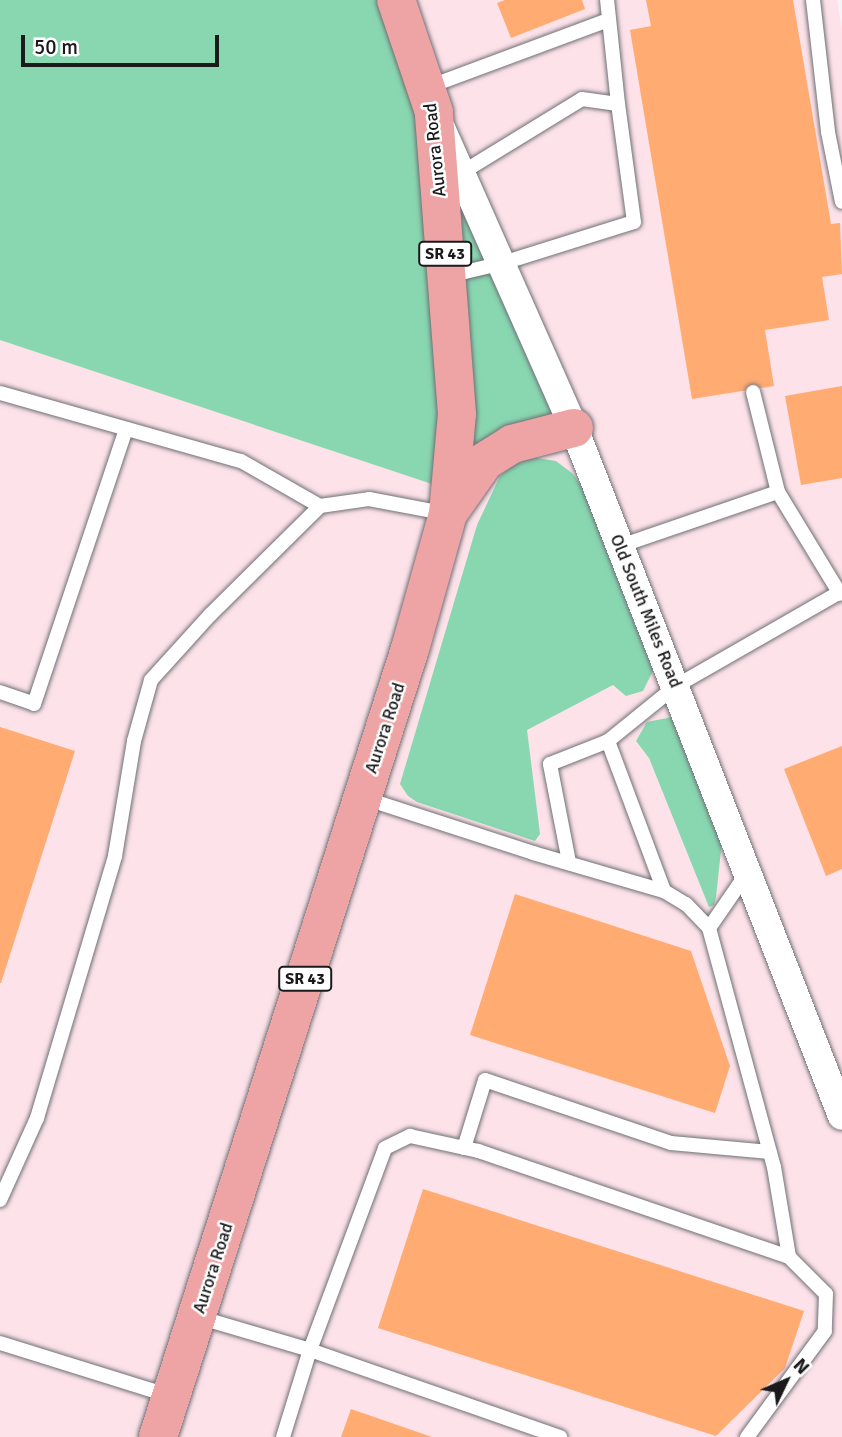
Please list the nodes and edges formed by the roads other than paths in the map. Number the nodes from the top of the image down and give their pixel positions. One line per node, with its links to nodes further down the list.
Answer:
1 (607, 0): 4 (lane)
2 (813, 0): 8 (lane)
3 (402, 4): 5 (main road, Aurora Road / SR 43)
4 (608, 20): 5 (lane); 6 (lane)
5 (430, 100): 7 (main road, Aurora Road / SR 43)
6 (618, 104): 7 (lane); 9 (lane)
7 (451, 178): 9 (street, Old South Miles Road); 10 (main road, Aurora Road / SR 43)
8 (842, 202)
9 (503, 263): 10 (lane); 13 (street, Old South Miles Road)
10 (446, 276): 17 (main road, Aurora Road / SR 43)
11 (753, 392): 15 (lane)
12 (0, 393): 14 (lane)
13 (574, 428): 17 (main road); 18 (street, Old South Miles Road)
14 (126, 429): 16 (lane); 21 (lane)
15 (778, 492): 18 (lane); 19 (lane)
16 (320, 506): 17 (lane); 31 (lane)
17 (448, 514): 23 (main road, Aurora Road / SR 43)
18 (620, 546): 20 (street, Old South Miles Road)
19 (841, 593): 20 (lane)
20 (676, 685): 22 (lane); 25 (street, Old South Miles Road)
21 (0, 692)
22 (608, 741): 24 (lane); 26 (lane)
23 (363, 798): 24 (lane); 33 (main road, Aurora Road / SR 43)
24 (569, 863): 26 (lane)
25 (747, 873): 27 (lane); 28 (street, Old South Miles Road)
26 (664, 891): 27 (lane)
27 (709, 928): 30 (lane)
28 (842, 1116)
29 (464, 1148): 30 (lane); 32 (lane); 35 (lane)
30 (769, 1152): 32 (lane)
31 (0, 1200)
32 (789, 1256): 40 (lane)
33 (197, 1317): 35 (lane); 36 (main road, Aurora Road / SR 43)
34 (0, 1343): 36 (lane)
35 (310, 1350): 38 (lane); 39 (lane)
36 (172, 1396): 37 (main road, Aurora Road / SR 43)
37 (158, 1437)
38 (283, 1437)
39 (560, 1437)
40 (747, 1437)

